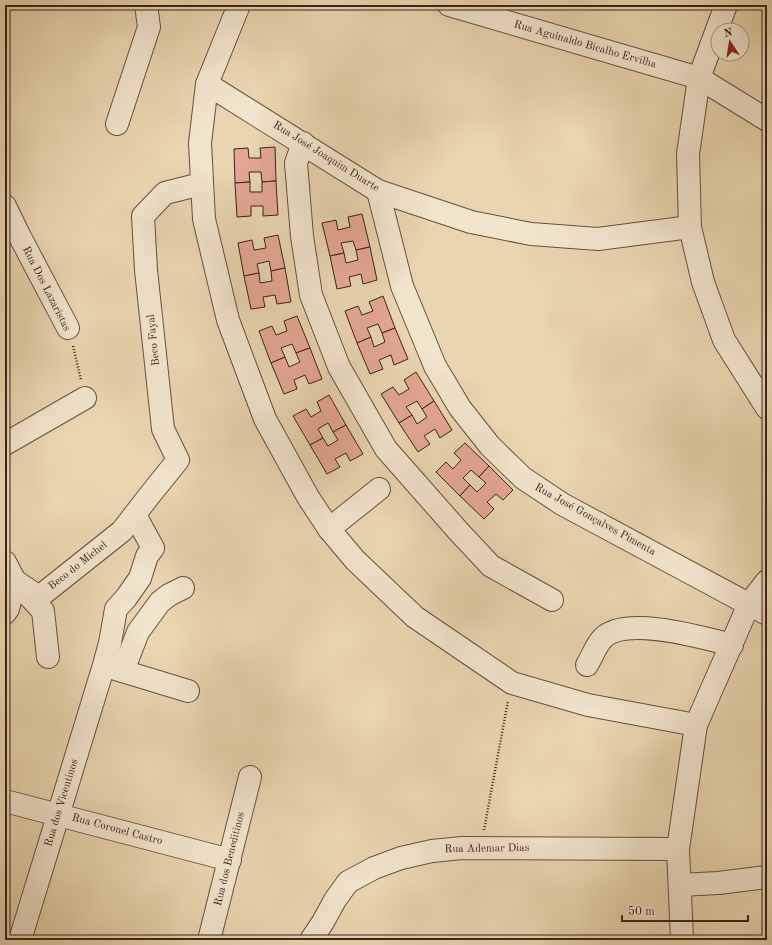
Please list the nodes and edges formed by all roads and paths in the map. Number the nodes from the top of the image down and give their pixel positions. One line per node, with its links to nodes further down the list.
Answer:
1 (146, 5): 8 (street)
2 (240, 5): 6 (street)
3 (449, 5): 5 (street, Rua Aguinaldo Bicalho Ervilha)
4 (726, 5): 5 (street)
5 (699, 78): 7 (street, Rua Aguinaldo Bicalho Ervilha); 13 (street)
6 (207, 84): 9 (street, Rua José Joaquim Duarte); 10 (street)
7 (767, 120)
8 (117, 124)
9 (300, 153): 11 (street, Rua José Joaquim Duarte); 25 (street)
10 (201, 184): 19 (street, Beco Fayal); 20 (street)
11 (378, 191): 13 (street, Rua José Joaquim Duarte); 26 (street, Rua José Gonçalves Pimenta)
12 (5, 206): 14 (street, Rua Dos Lazaristas)
13 (690, 227): 16 (street)
14 (68, 328): 15 (path, Rua Dos Lazaristas)
15 (85, 398): 17 (street)
16 (767, 408)
17 (5, 444)
18 (379, 489): 20 (street)
19 (134, 515): 22 (street, Beco do Michel); 31 (street, Rua dos Vicentinos)
20 (329, 529): 32 (street)
21 (5, 562): 22 (street)
22 (15, 581): 27 (street); 29 (street)
23 (767, 581): 26 (street)
24 (183, 588): 31 (street)
25 (552, 600)
26 (758, 609): 28 (street)
27 (5, 613)
28 (732, 645): 30 (street); 34 (street)
29 (48, 657)
30 (587, 665)
31 (114, 668): 33 (street); 37 (street, Rua dos Vicentinos)
32 (512, 683): 34 (street); 38 (path)
33 (188, 691)
34 (696, 725): 39 (street)
35 (250, 777): 40 (street, Rua dos Beneditinos)
36 (5, 801): 37 (street, Rua Coronel Castro)
37 (59, 815): 40 (street, Rua Coronel Castro); 43 (street, Rua dos Vicentinos)
38 (481, 848): 39 (street, Rua Ademar Dias); 45 (street, Rua Ademar Dias)
39 (678, 849): 42 (street)
40 (230, 860): 44 (street, Rua dos Beneditinos)
41 (767, 877): 42 (street)
42 (680, 885): 46 (street)
43 (20, 940)
44 (209, 940)
45 (311, 940)
46 (682, 940)

